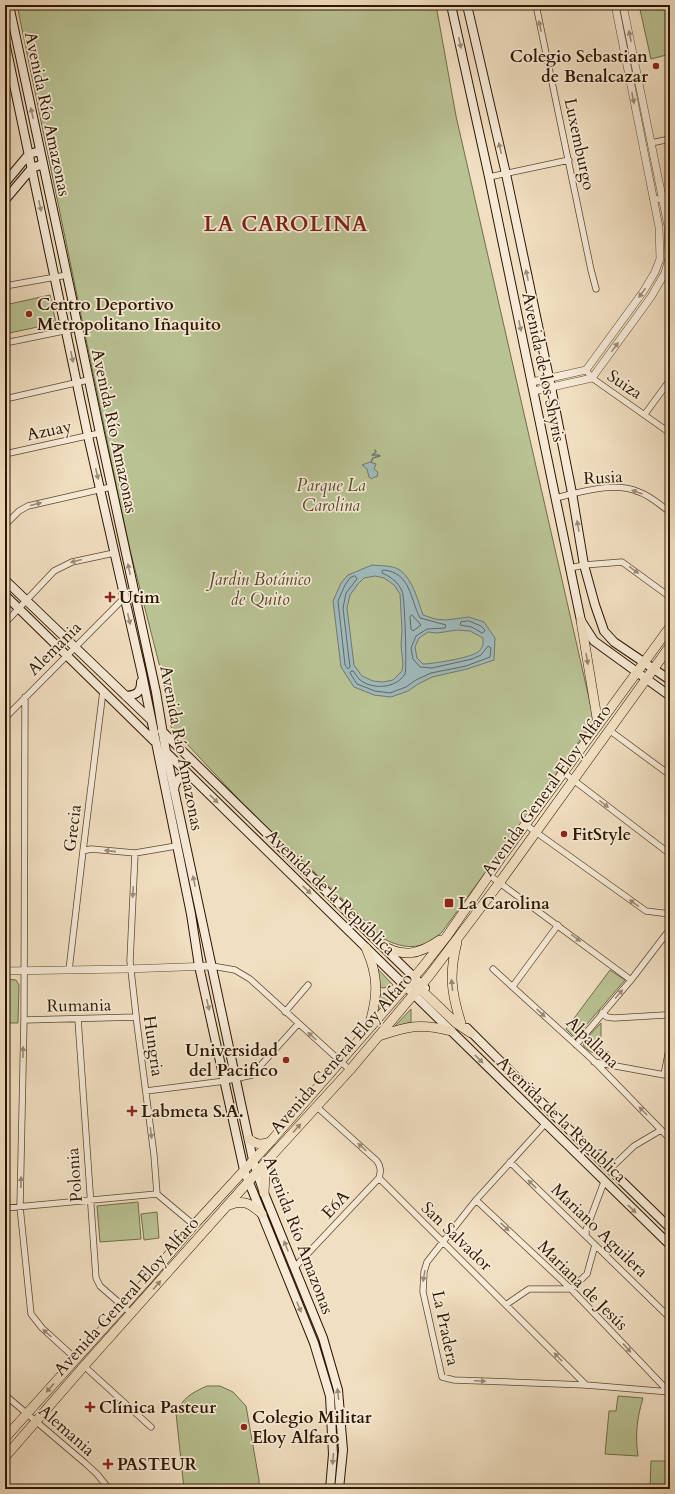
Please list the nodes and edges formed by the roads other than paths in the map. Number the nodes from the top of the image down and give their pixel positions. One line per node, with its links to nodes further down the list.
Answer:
1 (9, 5): 11 (main road, Avenida Río Amazonas, one-way to 1)
2 (451, 5): 17 (main road, Avenida de los Shyris, one-way to 17)
3 (467, 5): 16 (main road, Avenida de los Shyris, one-way to 3)
4 (536, 5): 13 (street, Luxemburgo, one-way to 4)
5 (615, 5): 19 (street, one-way to 19)
6 (623, 5): 10 (street, one-way to 6)
7 (5, 42): 8 (main road, Avenida Río Amazonas)
8 (8, 71): 12 (main road, Avenida Río Amazonas)
9 (670, 139): 10 (street)
10 (651, 143): 21 (street)
11 (40, 152): 12 (main road); 14 (main road, Avenida Río Amazonas)
12 (29, 154): 15 (main road, Avenida Río Amazonas); 18 (main road)
13 (569, 160): 16 (street); 26 (street, Luxemburgo)
14 (43, 164): 15 (main road); 23 (main road, Avenida Río Amazonas)
15 (32, 168): 20 (main road); 24 (main road, Avenida Río Amazonas, one-way to 24)
16 (506, 174): 17 (street); 31 (main road, Avenida de los Shyris, one-way to 16)
17 (489, 177): 36 (main road, Avenida de los Shyris, one-way to 36)
18 (5, 183)
19 (653, 198): 21 (street); 30 (street, one-way to 30)
20 (5, 200)
21 (663, 200): 22 (street); 32 (street, one-way to 21)
22 (670, 205)
23 (67, 275): 24 (street); 27 (main road, Avenida Río Amazonas)
24 (55, 278): 25 (street); 28 (main road, Avenida Río Amazonas)
25 (5, 286)
26 (596, 289)
27 (78, 328): 28 (street); 33 (main road, Avenida Río Amazonas)
28 (66, 330): 29 (street); 35 (main road, Avenida Río Amazonas, one-way to 35)
29 (5, 343)
30 (586, 370): 31 (street); 32 (street, Suiza)
31 (549, 378): 36 (street); 37 (main road, Avenida de los Shyris)
32 (592, 378): 37 (street); 40 (street, Suiza)
33 (88, 380): 35 (street); 41 (main road, Avenida Río Amazonas)
34 (670, 380): 40 (street)
35 (77, 382): 39 (street); 43 (main road, Avenida Río Amazonas)
36 (532, 382): 38 (main road, Avenida de los Shyris)
37 (551, 387): 38 (street); 47 (main road, Avenida de los Shyris)
38 (534, 391): 48 (main road, Avenida de los Shyris)
39 (5, 399)
40 (645, 414): 42 (street, Suiza)
41 (100, 433): 43 (street, Azuay); 45 (main road, Avenida Río Amazonas)
42 (670, 433)
43 (88, 436): 44 (street, Azuay); 46 (main road, Avenida Río Amazonas, one-way to 46)
44 (5, 454)
45 (111, 487): 46 (street); 80 (main road, Avenida Río Amazonas, one-way to 45)
46 (100, 489): 50 (street, one-way to 46); 51 (main road, Avenida Río Amazonas)
47 (572, 493): 48 (street, Rusia); 49 (street, Rusia, one-way to 47); 52 (main road, Avenida de los Shyris, one-way to 47)
48 (555, 498): 53 (main road, Avenida de los Shyris)
49 (670, 512)
50 (5, 525)
51 (114, 553): 57 (main road, Avenida Río Amazonas); 58 (street, one-way to 58)
52 (584, 565): 53 (street); 56 (street, one-way to 56); 66 (main road, Avenida de los Shyris)
53 (570, 568): 60 (main road, Avenida de los Shyris)
54 (5, 580): 58 (main road, Avenida de la República)
55 (5, 595): 59 (main road, Avenida de la República)
56 (670, 597)
57 (124, 598): 64 (street, Alemania); 69 (main road, Avenida Río Amazonas, one-way to 69)
58 (27, 601): 59 (street); 64 (main road, Avenida de la República)
59 (19, 609): 61 (street); 65 (main road, Avenida de la República)
60 (581, 621): 68 (main road, Avenida de los Shyris); 78 (main road, one-way to 78)
61 (5, 623)
62 (670, 627): 66 (main road, Avenida General Eloy Alfaro)
63 (670, 646): 67 (main road, Avenida General Eloy Alfaro)
64 (75, 647): 65 (street, Alemania); 73 (main road, Avenida de la República)
65 (67, 655): 72 (main road, Avenida de la República); 75 (street, Alemania)
66 (644, 662): 67 (main road, Avenida de los Shyris); 68 (main road, Avenida General Eloy Alfaro)
67 (653, 668): 70 (main road, Avenida General Eloy Alfaro); 71 (main road, Avenida de los Shyris)
68 (637, 672): 70 (main road, Avenida de los Shyris); 78 (main road, Avenida General Eloy Alfaro)
69 (142, 674): 73 (main road); 77 (main road, Avenida Río Amazonas)
70 (646, 679): 74 (main road, Avenida de los Shyris); 79 (main road, Avenida General Eloy Alfaro)
71 (670, 680)
72 (103, 691): 81 (main road, Avenida de la República); 91 (street, Grecia)
73 (126, 696): 77 (main road, Avenida de la República)
74 (670, 696)
75 (25, 697): 76 (street, Alemania); 108 (street)
76 (5, 718)
77 (150, 720): 80 (main road, Avenida de la República); 81 (main road, Avenida Río Amazonas)
78 (598, 724): 83 (main road, Avenida General Eloy Alfaro)
79 (609, 730): 84 (street); 86 (main road, Avenida General Eloy Alfaro)
80 (162, 731): 82 (main road, Avenida Río Amazonas); 101 (main road, Avenida de la República)
81 (155, 741): 82 (main road, Avenida de la República); 90 (main road, Avenida Río Amazonas)
82 (166, 752): 85 (main road, Avenida de la República); 87 (main road, Avenida Río Amazonas)
83 (563, 772): 86 (street); 88 (main road, Avenida General Eloy Alfaro)
84 (670, 775)
85 (191, 777): 87 (main road); 102 (main road, Avenida de la República, one-way to 102)
86 (573, 780): 89 (main road, Avenida General Eloy Alfaro); 93 (street, one-way to 93)
87 (174, 791): 104 (main road, Avenida Río Amazonas, one-way to 87)
88 (526, 825): 89 (street); 94 (main road, Avenida General Eloy Alfaro)
89 (536, 832): 95 (main road, Avenida General Eloy Alfaro); 96 (street, one-way to 89)
90 (176, 846): 92 (street); 103 (main road, Avenida Río Amazonas)
91 (83, 851): 92 (street, one-way to 91); 109 (street, Grecia)
92 (135, 854): 105 (street, Hungria, one-way to 105)
93 (670, 854)
94 (489, 875): 95 (street); 99 (main road, Avenida General Eloy Alfaro)
95 (500, 882): 97 (street); 100 (main road, Avenida General Eloy Alfaro)
96 (670, 914)
97 (558, 925): 111 (street, one-way to 111); 113 (street)
98 (670, 929): 111 (street)
99 (447, 936): 101 (main road); 110 (main road, Avenida General Eloy Alfaro)
100 (458, 938): 115 (main road, Avenida General Eloy Alfaro); 122 (main road, one-way to 100)
101 (380, 944): 110 (main road, Avenida de la República)
102 (366, 948): 114 (main road, Avenida de la República); 124 (main road)
103 (199, 966): 104 (street); 105 (street); 135 (main road, Avenida Río Amazonas, one-way to 135)
104 (212, 966): 116 (street); 134 (main road, Avenida Río Amazonas)
105 (131, 969): 109 (street); 119 (street, Hungria)
106 (493, 969): 113 (street, Alpallana)
107 (5, 970): 108 (street)
108 (24, 970): 109 (street); 121 (street)
109 (70, 970)
110 (414, 977): 114 (main road, Avenida General Eloy Alfaro); 115 (main road, Avenida de la República)
111 (631, 980): 117 (street, one-way to 111)
112 (308, 985): 116 (street)
113 (513, 986): 129 (street, Alpallana, one-way to 129)
114 (406, 987): 115 (main road); 124 (main road, Avenida General Eloy Alfaro)
115 (418, 989): 122 (main road, Avenida de la República); 125 (main road, Avenida de la República); 126 (main road); 127 (main road, Avenida General Eloy Alfaro)
116 (285, 1012): 123 (street)
117 (602, 1013): 118 (street); 129 (street)
118 (665, 1015)
119 (136, 1017): 120 (street, Rumania); 136 (street, Hungria)
120 (78, 1019): 121 (street, Rumania); 154 (street, Polonia)
121 (24, 1020): 157 (street, one-way to 121)
122 (461, 1023): 126 (main road, Avenida de la República)
123 (298, 1024): 130 (street, one-way to 123); 134 (street)
124 (368, 1029): 130 (main road, Avenida General Eloy Alfaro)
125 (451, 1031): 127 (main road); 138 (main road, Avenida de la República, one-way to 138)
126 (471, 1033): 147 (main road, Avenida de la República)
127 (378, 1036): 132 (main road, Avenida General Eloy Alfaro)
128 (670, 1044): 133 (street)
129 (576, 1045): 131 (street, Alpallana)
130 (340, 1062): 132 (street); 142 (main road, Avenida General Eloy Alfaro)
131 (594, 1062): 133 (street); 139 (street, Alpallana, one-way to 131)
132 (350, 1070): 137 (main road, Avenida General Eloy Alfaro)
133 (667, 1075)
134 (236, 1079): 135 (street); 141 (main road, Avenida Río Amazonas)
135 (225, 1081): 136 (street); 146 (main road, Avenida Río Amazonas)
136 (146, 1091): 153 (street, Hungria, one-way to 153)
137 (317, 1106): 143 (main road, Avenida General Eloy Alfaro, one-way to 137); 149 (street, one-way to 137)
138 (545, 1124): 145 (street, La Pradera); 151 (main road, Avenida de la República)
139 (661, 1130): 140 (street, Alpallana); 147 (street)
140 (670, 1139)
141 (249, 1140): 142 (main road); 144 (main road, Avenida Río Amazonas)
142 (271, 1141): 144 (main road, Avenida General Eloy Alfaro)
143 (271, 1157): 148 (main road, Avenida General Eloy Alfaro); 152 (main road)
144 (253, 1160): 146 (main road, Avenida General Eloy Alfaro); 148 (main road, Avenida Río Amazonas)
145 (510, 1162): 155 (street, La Pradera); 162 (street, Mariano Aguilera, one-way to 145)
146 (244, 1170): 150 (main road, Avenida Río Amazonas); 160 (main road, Avenida General Eloy Alfaro)
147 (610, 1170): 161 (main road, Avenida de la República)
148 (258, 1171): 150 (main road, Avenida General Eloy Alfaro); 152 (main road, Avenida Río Amazonas)
149 (379, 1178): 163 (street, San Salvador); 166 (street, E6A)
150 (248, 1182): 156 (main road, Avenida General Eloy Alfaro); 159 (main road, Avenida Río Amazonas)
151 (604, 1182): 162 (street); 165 (main road, Avenida de la República, one-way to 165)
152 (264, 1193): 166 (main road, Avenida Río Amazonas, one-way to 152)
153 (157, 1194): 154 (street); 160 (street)
154 (90, 1200): 157 (street); 169 (street, Polonia)
155 (476, 1200): 163 (street, La Pradera); 167 (street, Mariana de Jesús, one-way to 167)
156 (228, 1205): 159 (main road); 170 (main road, Avenida General Eloy Alfaro, one-way to 156)
157 (20, 1207): 158 (street); 172 (street, one-way to 157)
158 (5, 1208)
159 (262, 1214): 183 (main road, Avenida Río Amazonas, one-way to 183)
160 (194, 1225): 169 (main road, Avenida General Eloy Alfaro)
161 (670, 1228)
162 (586, 1236): 164 (street, Mariano Aguilera)
163 (442, 1242): 168 (street, San Salvador); 174 (street, La Pradera, one-way to 174)
164 (595, 1245): 167 (street); 171 (street, Mariano Aguilera)
165 (670, 1245)
166 (295, 1267): 184 (main road, Avenida Río Amazonas, one-way to 166)
167 (571, 1289): 168 (street); 175 (street, Mariana de Jesús, one-way to 175)
168 (507, 1304): 174 (street, San Salvador, one-way to 168)
169 (123, 1306): 170 (street, Polonia); 172 (main road, Avenida General Eloy Alfaro)
170 (132, 1314): 173 (main road, Avenida General Eloy Alfaro)
171 (670, 1318)
172 (76, 1359): 177 (main road, Avenida General Eloy Alfaro, one-way to 177)
173 (84, 1366): 178 (main road, Avenida General Eloy Alfaro); 179 (street)
174 (586, 1385): 175 (street, La Pradera)
175 (669, 1391)
176 (5, 1395): 177 (street, Alemania)
177 (27, 1414): 178 (street, Alemania); 180 (main road, Avenida General Eloy Alfaro)
178 (36, 1422): 181 (main road, Avenida General Eloy Alfaro); 182 (street, Alemania)
179 (151, 1427)
180 (5, 1438)
181 (5, 1457)
182 (108, 1489)
183 (330, 1489)
184 (339, 1489)

